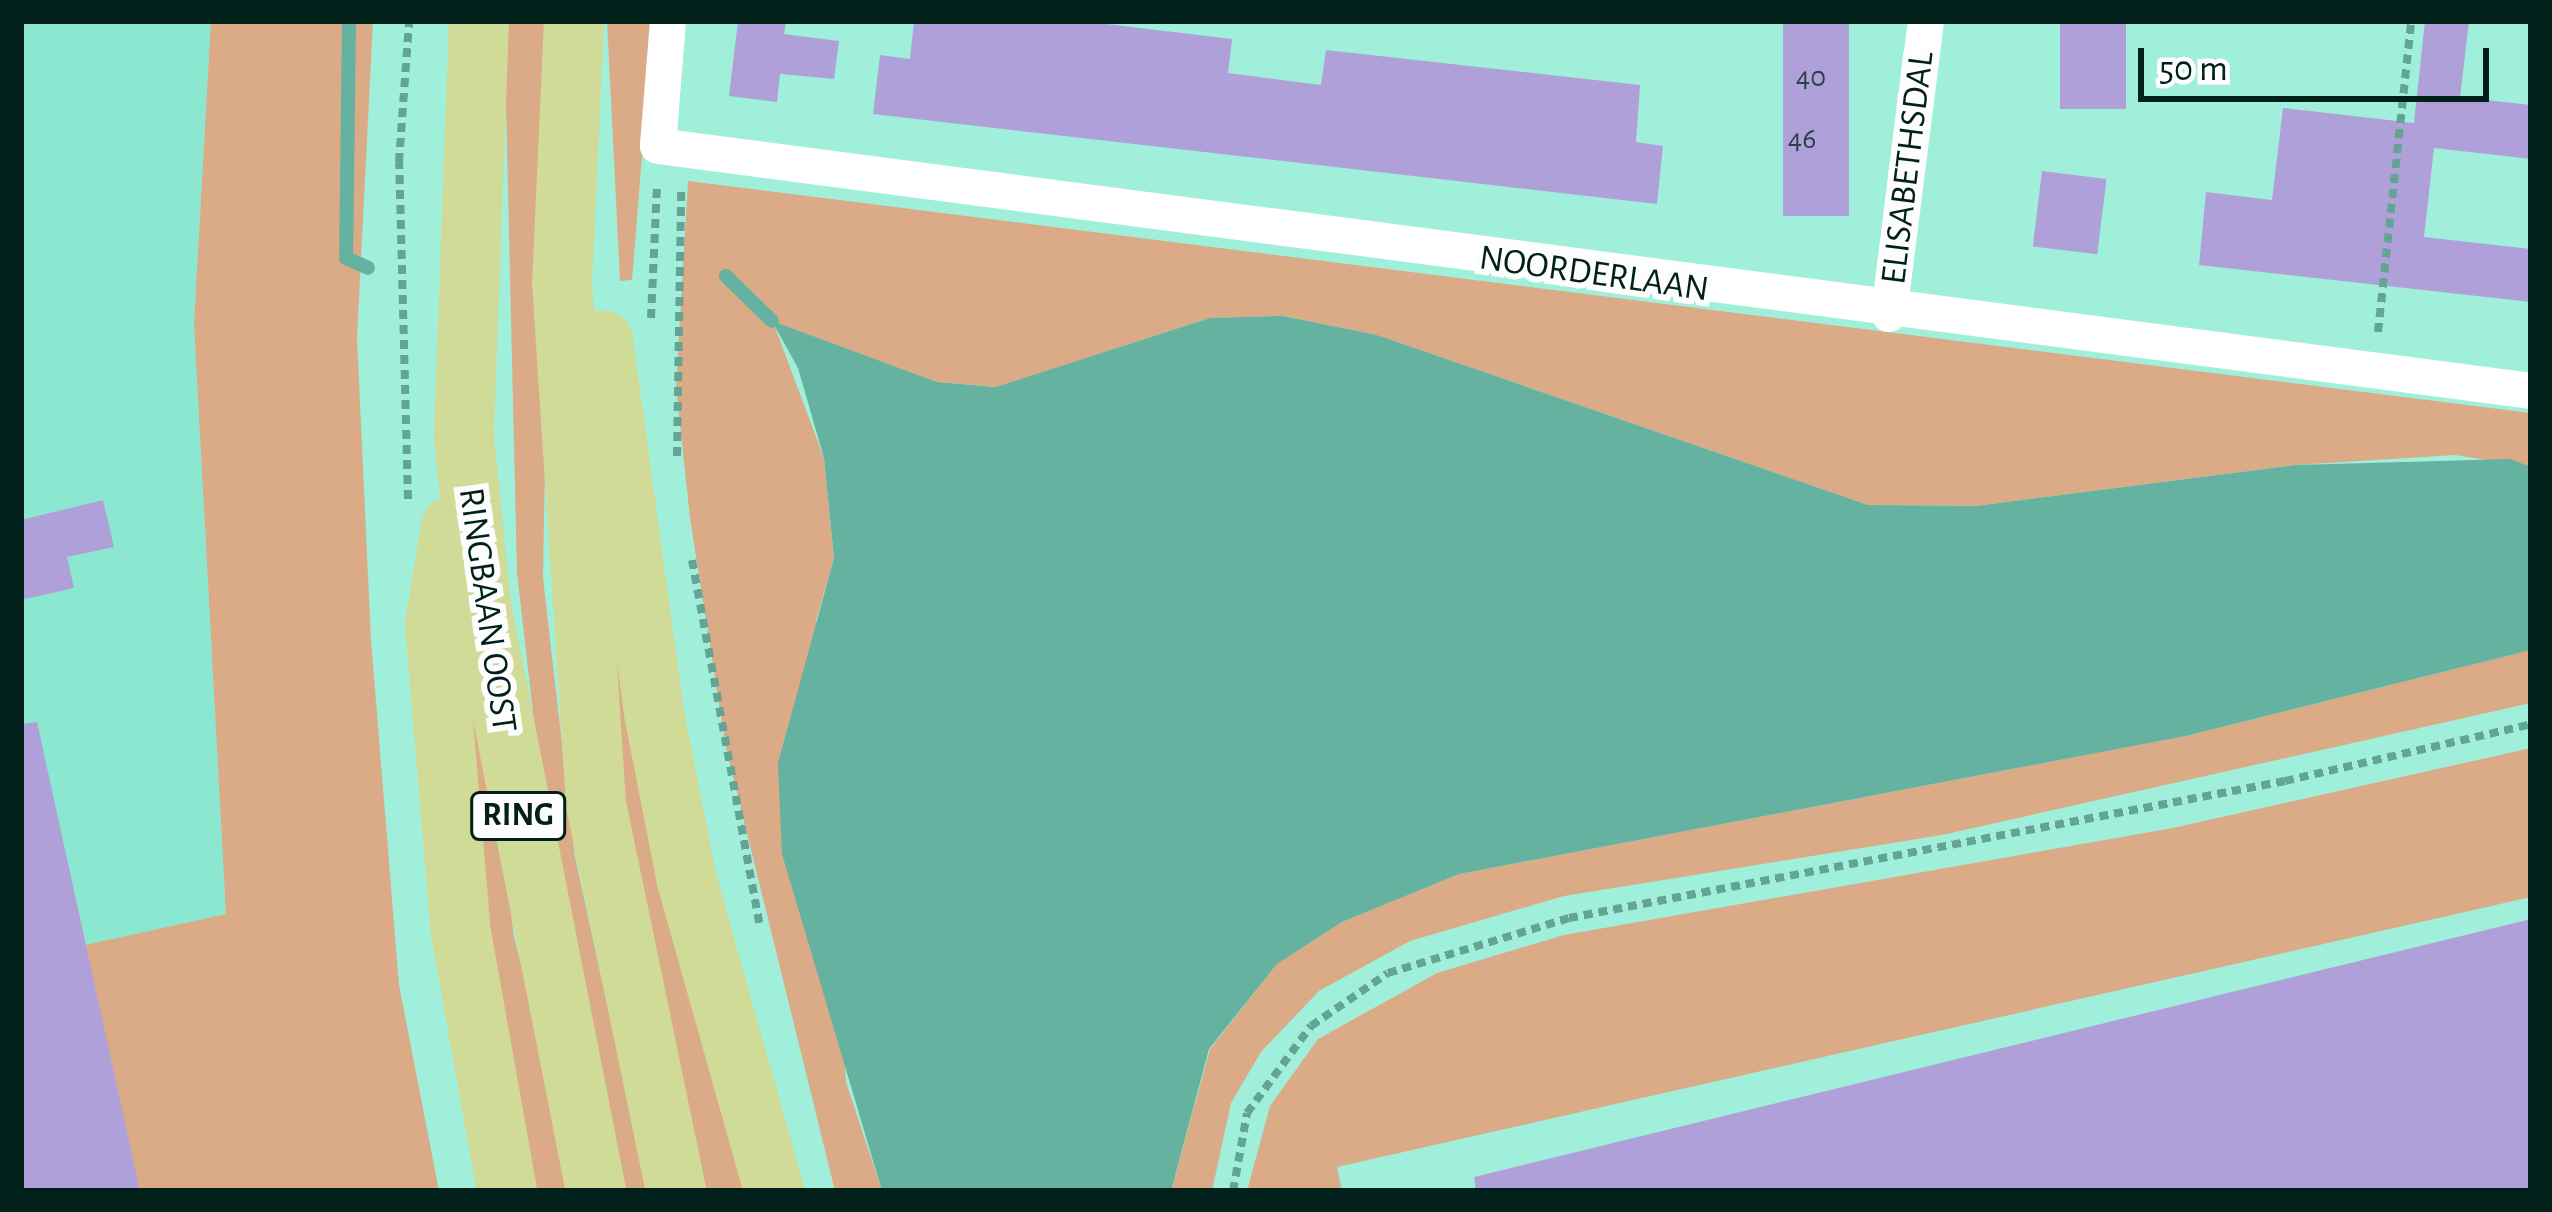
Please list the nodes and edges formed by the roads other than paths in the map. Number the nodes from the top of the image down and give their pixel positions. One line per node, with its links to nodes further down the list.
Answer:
1 (479, 21): 8 (main road, RINGBAAN OOST / RING)
2 (574, 21): 5 (main road, RING)
3 (668, 21): 6 (street, NOORDERLAAN)
4 (1926, 21): 6 (street, ELISABETHSDAL)
5 (572, 197): 11 (main road, RING); 12 (main road)
6 (1889, 314): 7 (street, NOORDERLAAN)
7 (2531, 391)
8 (464, 437): 9 (main road); 10 (main road, RINGBAAN OOST / RING)
9 (507, 1191)
10 (596, 1191)
11 (676, 1191)
12 (774, 1191)

